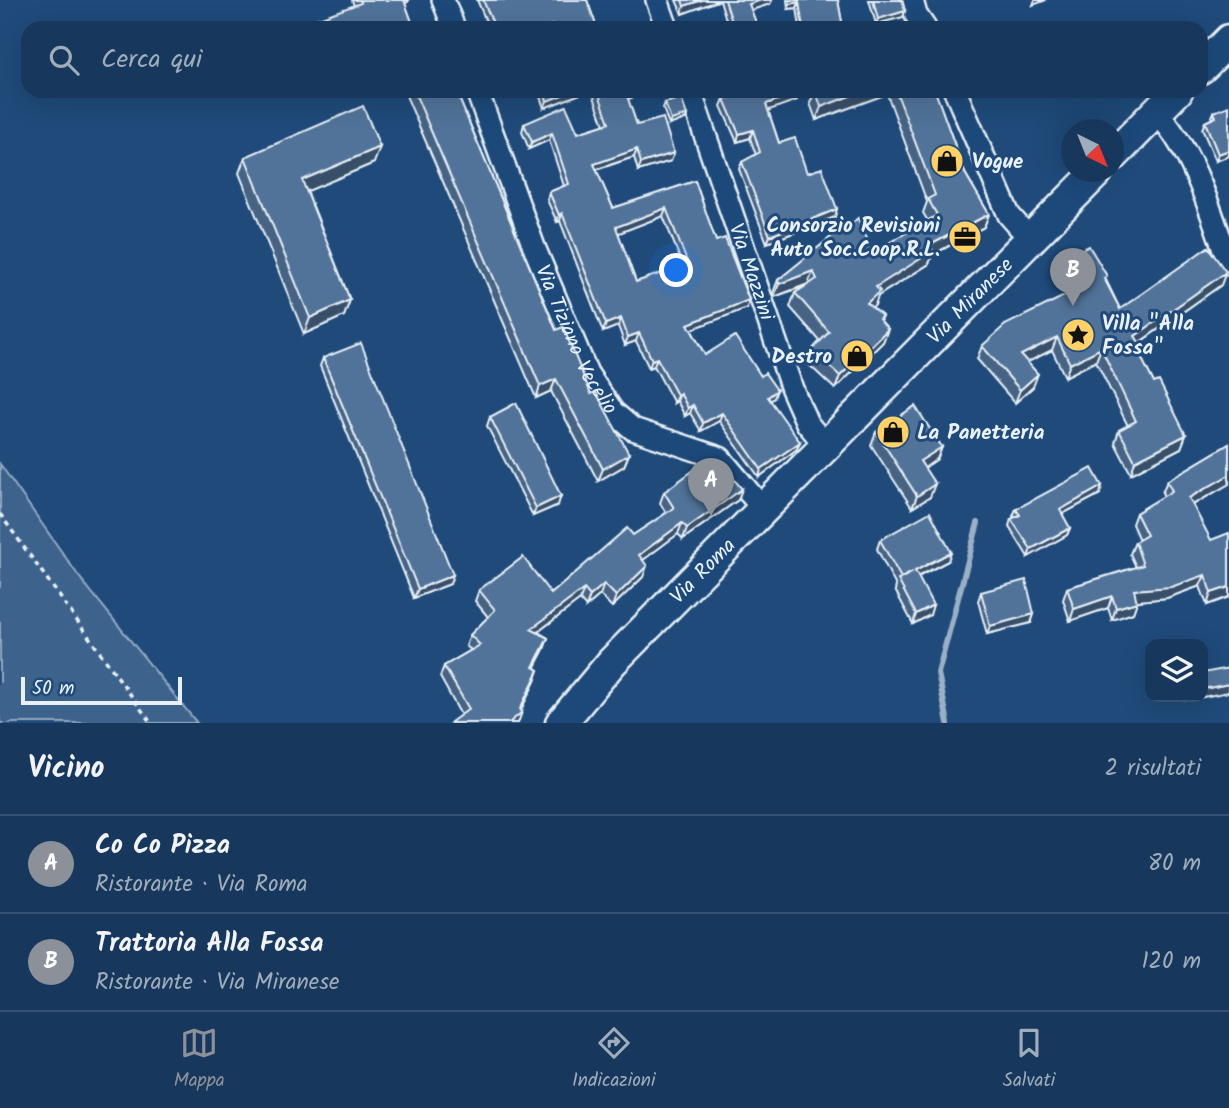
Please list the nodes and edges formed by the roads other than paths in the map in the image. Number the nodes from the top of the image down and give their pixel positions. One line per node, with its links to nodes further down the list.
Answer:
1 (443, 0): 4 (street)
2 (657, 0): 5 (street)
3 (912, 0): 6 (street)
4 (451, 21)
5 (664, 21)
6 (920, 21)
7 (1229, 40): 8 (main road)
8 (1208, 61)
9 (480, 98): 20 (street, Via Tiziano Vecelio)
10 (692, 98): 19 (street, Via Mazzini)
11 (958, 98): 16 (street, Via Miranese)
12 (1170, 98): 13 (main road)
13 (1156, 112): 14 (main road); 17 (street)
14 (1124, 145)
15 (1087, 182): 16 (main road, Via Miranese)
16 (1030, 239): 18 (main road, Via Miranese)
17 (1229, 264)
18 (908, 363): 19 (main road, Via Roma)
19 (826, 446): 20 (main road, Via Roma)
20 (764, 510): 21 (main road, Via Roma)
21 (561, 723)

